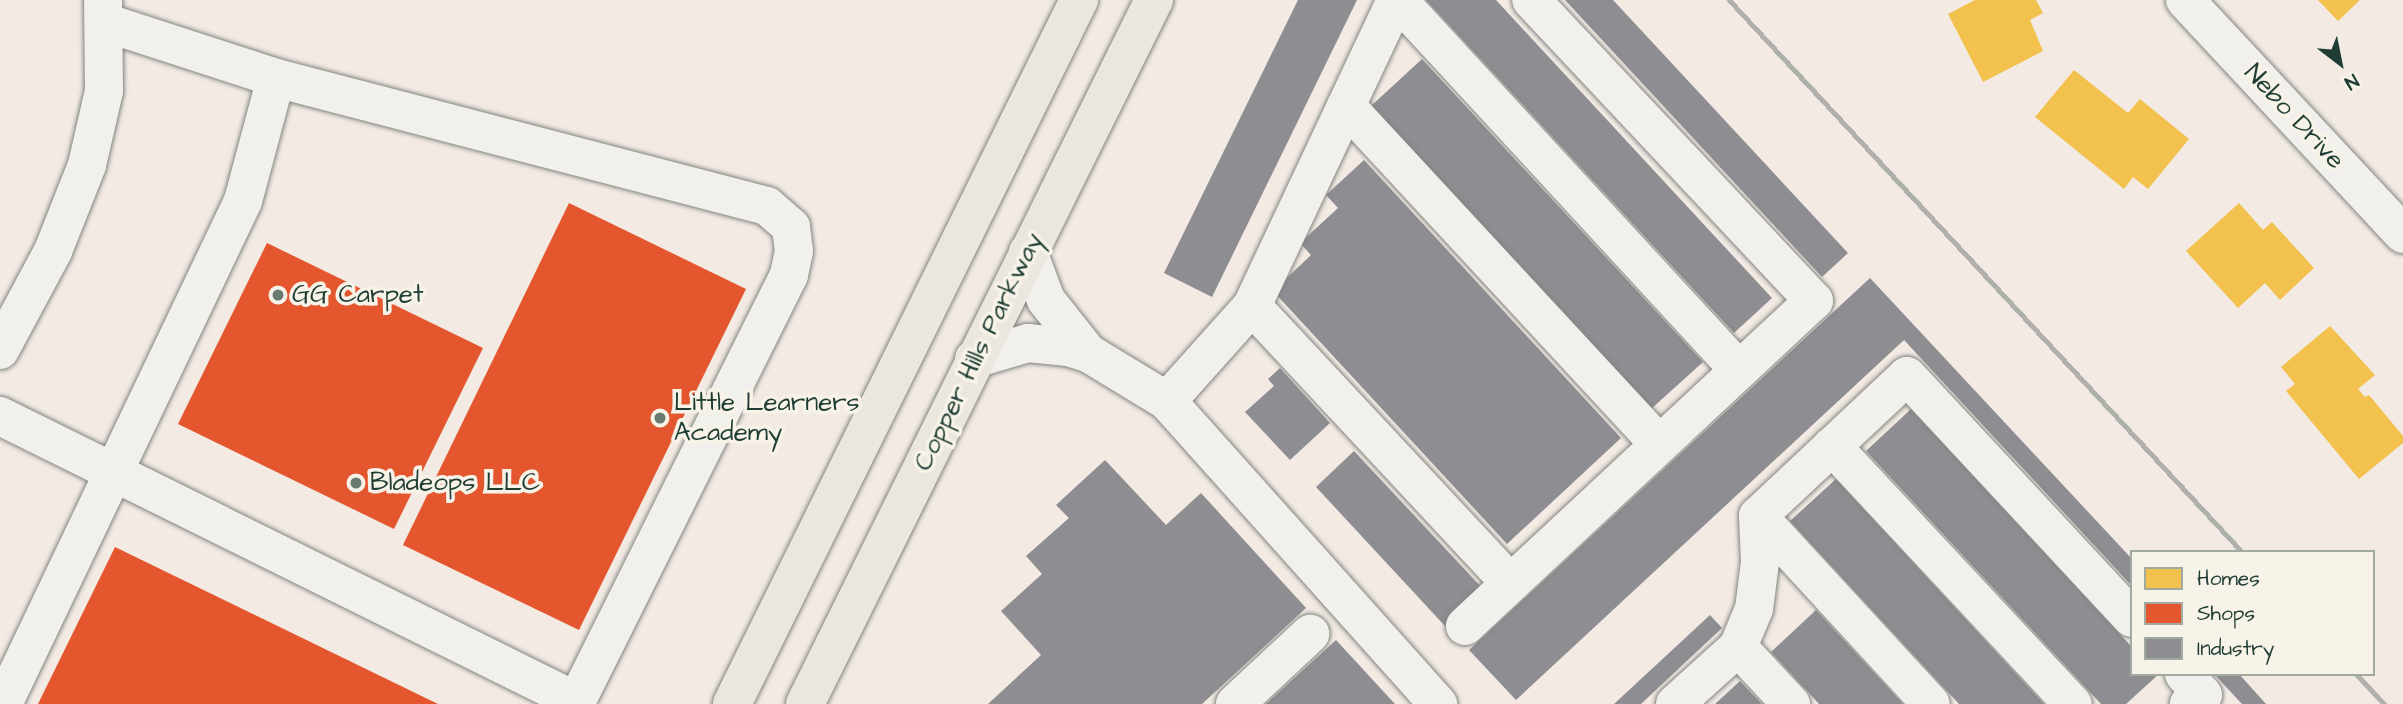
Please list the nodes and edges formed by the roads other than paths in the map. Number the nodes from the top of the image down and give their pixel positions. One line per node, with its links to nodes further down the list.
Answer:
1 (1079, 0): 31 (main road)
2 (1154, 0): 10 (main road, Copper Hills Parkway)
3 (1397, 0): 8 (street); 15 (street)
4 (1531, 0): 15 (street)
5 (2185, 0): 9 (street, Nebo Drive)
6 (105, 11): 7 (street); 12 (street)
7 (276, 78): 20 (street); 29 (street)
8 (1346, 106): 11 (street); 18 (street)
9 (2403, 234)
10 (1028, 252): 13 (street); 14 (main road, Copper Hills Parkway)
11 (1252, 306): 16 (street); 22 (street)
12 (0, 349)
13 (1088, 353): 14 (street); 16 (street)
14 (974, 359): 28 (main road, Copper Hills Parkway)
15 (1739, 370): 18 (street)
16 (1167, 401): 33 (street)
17 (0, 416): 20 (street)
18 (1659, 444): 22 (street)
19 (1832, 446): 21 (street); 23 (street); 37 (street)
20 (114, 473): 29 (street); 30 (street)
21 (1758, 516): 26 (street); 36 (street)
22 (1510, 583): 24 (street)
23 (2130, 616)
24 (1465, 626)
25 (1310, 634): 32 (street)
26 (1738, 647): 34 (street); 35 (street)
27 (2186, 676): 38 (street)
28 (816, 700)
29 (576, 703)
30 (4, 704)
31 (732, 704)
32 (1235, 704)
33 (1438, 704)
34 (1675, 704)
35 (1791, 704)
36 (1931, 704)
37 (2073, 704)
38 (2189, 704)

